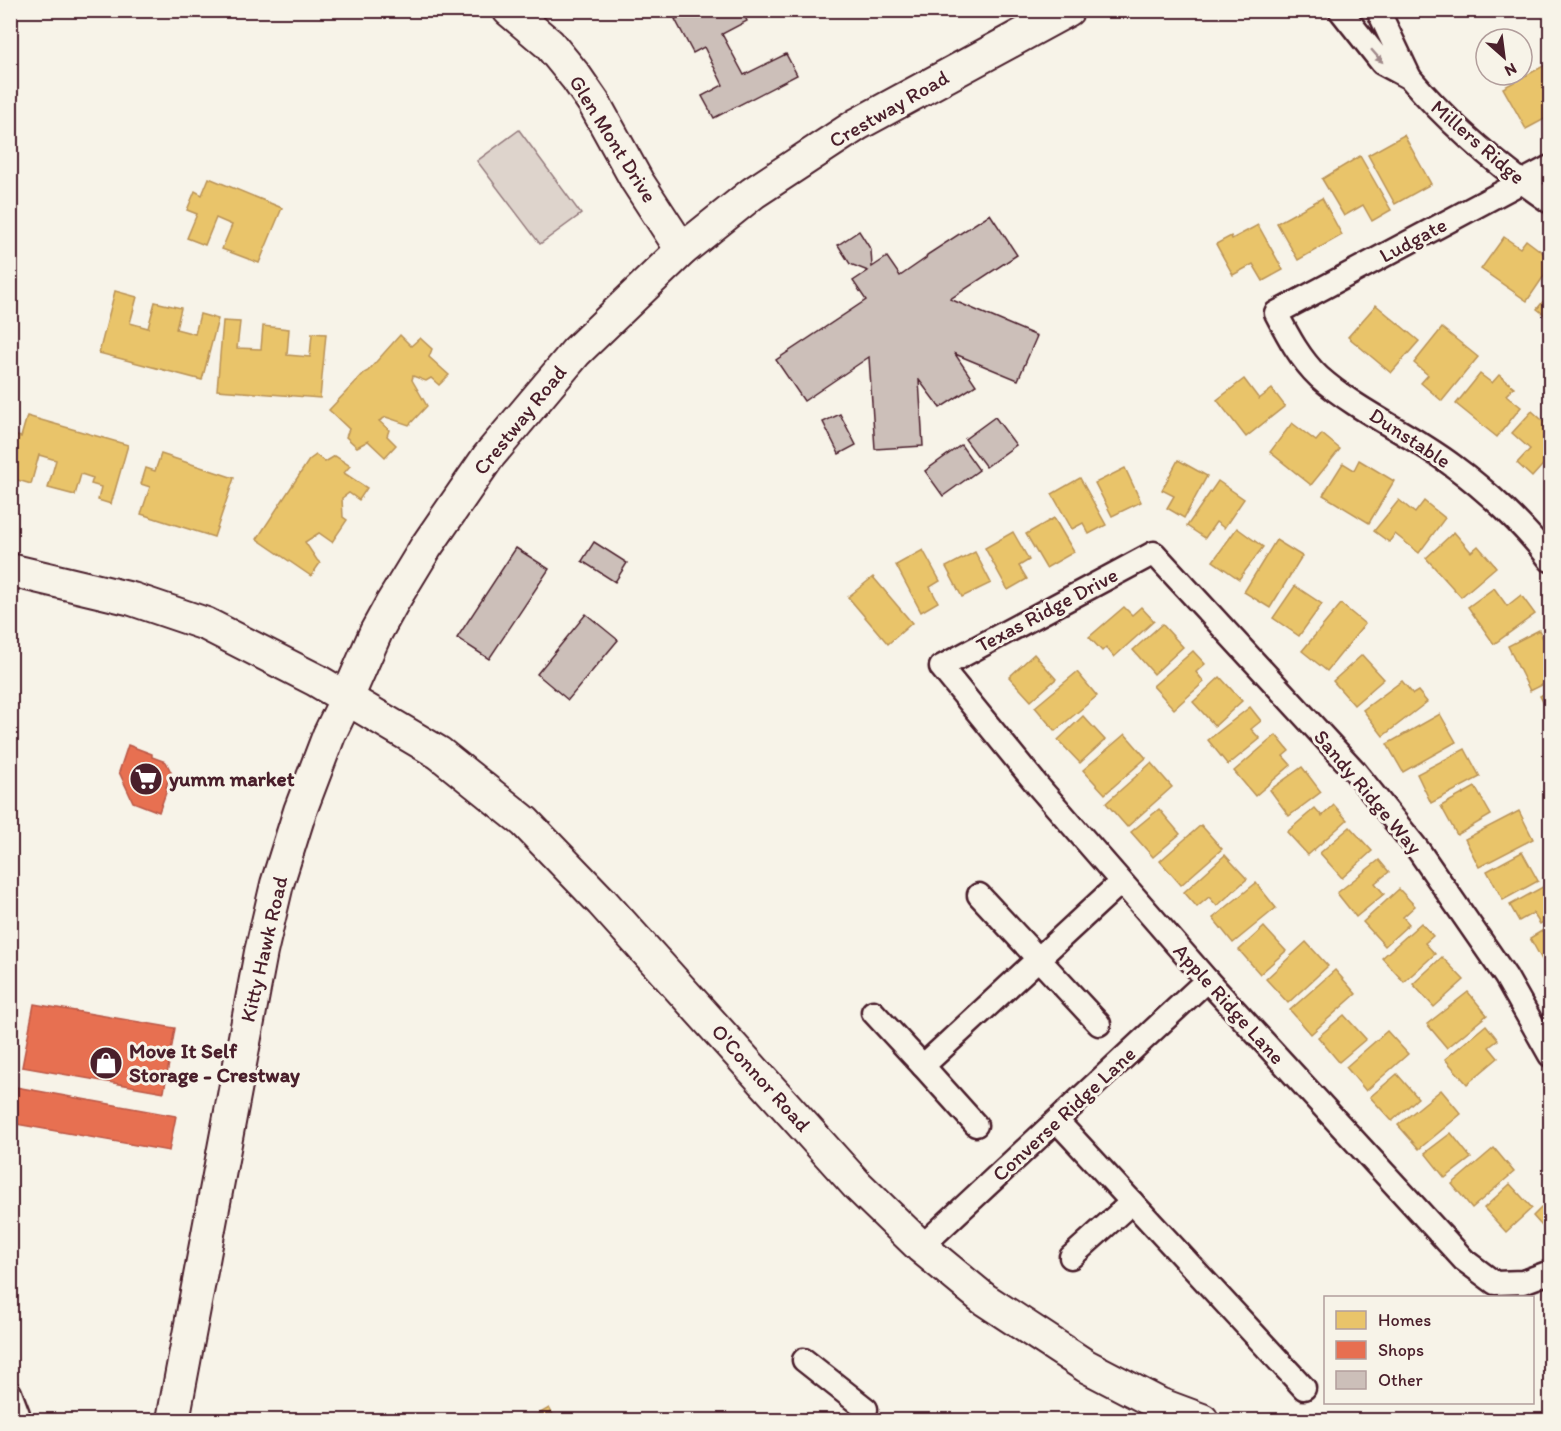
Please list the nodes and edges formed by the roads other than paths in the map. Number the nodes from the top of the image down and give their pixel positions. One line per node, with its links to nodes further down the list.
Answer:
1 (509, 10): 9 (main road, Glen Mont Drive)
2 (1068, 10): 9 (main road, Crestway Road)
3 (1340, 10): 5 (street, Millers Ridge, one-way to 5)
4 (1378, 10): 5 (street, Millers Ridge)
5 (1410, 78): 7 (street, Millers Ridge)
6 (1551, 167): 7 (street, Ludgate)
7 (1522, 182): 8 (street, Millers Ridge); 10 (street, Ludgate)
8 (1551, 202)
9 (682, 250): 15 (main road, Crestway Road)
10 (1276, 313): 12 (street, Dunstable)
11 (1154, 553): 14 (street, Texas Ridge Drive); 22 (street, Sandy Ridge Way)
12 (1551, 560)
13 (10, 570): 15 (main road)
14 (941, 667): 16 (street, Apple Ridge Lane)
15 (347, 698): 27 (main road, O'Connor Road); 35 (main road, Kitty Hawk Road)
16 (1121, 882): 18 (street); 19 (street, Apple Ridge Lane)
17 (979, 895): 18 (street)
18 (1039, 959): 21 (street); 23 (street)
19 (1207, 980): 24 (street, Converse Ridge Lane); 29 (street, Apple Ridge Lane)
20 (873, 1012): 23 (street)
21 (1099, 1024)
22 (1551, 1055)
23 (923, 1066): 25 (street)
24 (1057, 1121): 26 (street); 27 (street, Converse Ridge Lane)
25 (976, 1125)
26 (1132, 1202): 28 (street); 31 (street)
27 (921, 1247): 36 (main road, O'Connor Road)
28 (1071, 1257)
29 (1551, 1272)
30 (804, 1360): 33 (street)
31 (1304, 1388)
32 (10, 1393): 34 (street)
33 (866, 1409)
34 (18, 1420)
35 (172, 1420)
36 (1203, 1420)

